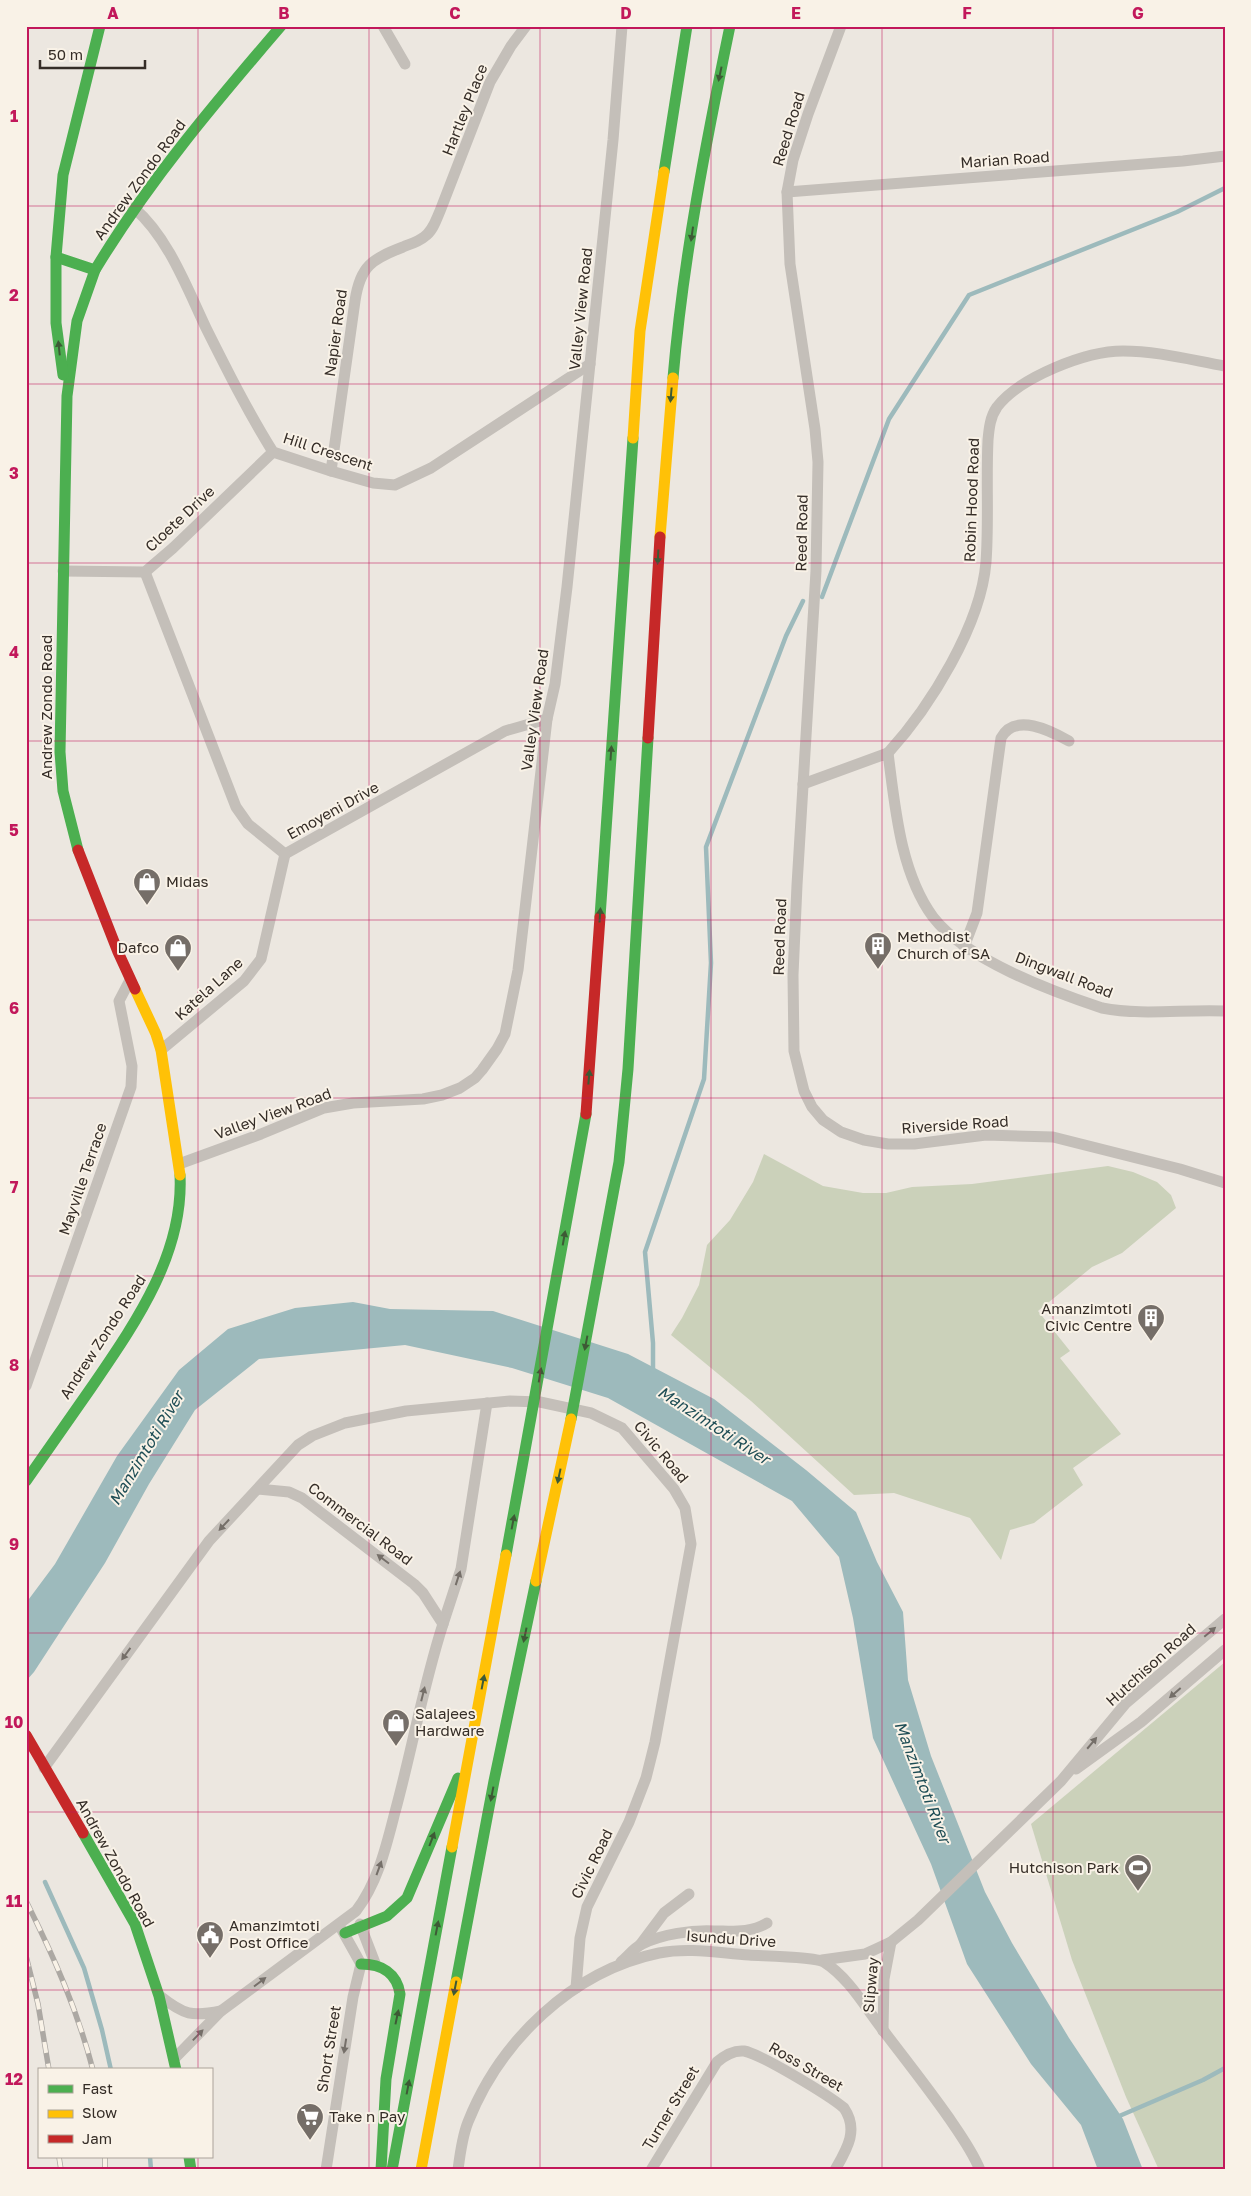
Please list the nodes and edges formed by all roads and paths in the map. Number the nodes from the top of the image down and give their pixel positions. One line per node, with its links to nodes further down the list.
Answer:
1 (100, 26): 14 (main road)
2 (280, 26): 12 (main road, Andrew Zondo Road)
3 (383, 26): 9 (street)
4 (526, 26): 13 (street, Hartley Place)
5 (622, 26): 16 (street, Valley View Road)
6 (687, 26): 43 (main road, one-way to 6)
7 (730, 26): 66 (main road, one-way to 66)
8 (841, 26): 11 (street, Reed Road)
9 (406, 64)
10 (1225, 156): 11 (street, Marian Road)
11 (787, 192): 26 (street, Reed Road)
12 (134, 208): 15 (main road, Andrew Zondo Road); 19 (street, Hill Crescent)
13 (440, 211): 20 (street, Napier Road)
14 (56, 257): 15 (main road); 18 (main road, one-way to 14)
15 (95, 270): 18 (main road, Andrew Zondo Road)
16 (590, 364): 20 (street, Hill Crescent); 23 (street, Valley View Road)
17 (1225, 366): 25 (street, Robin Hood Road)
18 (67, 396): 21 (main road, Andrew Zondo Road)
19 (273, 452): 20 (street, Hill Crescent); 22 (street, Cloete Drive)
20 (331, 471)
21 (63, 571): 22 (street, Cloete Drive); 29 (main road, Andrew Zondo Road)
22 (145, 572): 27 (street, Emoyeni Drive)
23 (547, 719): 27 (street, Emoyeni Drive); 33 (street, Valley View Road)
24 (1069, 741): 28 (street)
25 (888, 753): 26 (street); 28 (street, Dingwall Road)
26 (803, 784): 32 (street, Reed Road)
27 (285, 854): 31 (street, Katela Lane)
28 (964, 947): 30 (street, Dingwall Road)
29 (130, 980): 31 (main road, Andrew Zondo Road); 35 (street, Mayville Terrace)
30 (1225, 1011)
31 (161, 1050): 33 (main road, Andrew Zondo Road)
32 (794, 1051): 34 (street, Riverside Road)
33 (179, 1164): 37 (main road, Andrew Zondo Road)
34 (1225, 1183)
35 (26, 1386)
36 (487, 1403): 38 (street, Civic Road); 40 (street, one-way to 36); 57 (street, Civic Road)
37 (26, 1480)
38 (258, 1489): 40 (street, Commercial Road, one-way to 38); 44 (street, one-way to 44)
39 (1225, 1619): 45 (street, Hutchison Road, one-way to 39)
40 (443, 1624): 47 (street, one-way to 40)
41 (1225, 1650): 45 (street, Hutchison Road, one-way to 45)
42 (26, 1735): 44 (main road, Andrew Zondo Road)
43 (469, 1759): 49 (main road, one-way to 43); 65 (main road, one-way to 43)
44 (44, 1768): 58 (main road, Andrew Zondo Road)
45 (1061, 1781): 51 (street, Hutchison Road)
46 (689, 1894): 52 (street)
47 (356, 1911): 49 (street); 50 (street)
48 (767, 1923): 52 (street)
49 (361, 1927): 50 (main road); 54 (street)
50 (341, 1929): 55 (street); 59 (street, one-way to 50)
51 (891, 1942): 53 (street, Hutchison Road); 60 (street, Slipway)
52 (640, 1945): 56 (street)
53 (822, 1960): 56 (street, Isundu Drive); 60 (street)
54 (375, 1963): 55 (main road); 64 (main road, one-way to 54)
55 (361, 1964): 63 (street, Short Street, one-way to 63)
56 (614, 1968): 57 (street, Isundu Drive)
57 (576, 1988): 67 (street, Isundu Drive)
58 (160, 1996): 59 (street); 62 (main road, Andrew Zondo Road)
59 (221, 2011): 62 (street, one-way to 59)
60 (883, 2031): 70 (street)
61 (717, 2062): 68 (street, Turner Street); 69 (street, Ross Street)
62 (175, 2064)
63 (326, 2170)
64 (381, 2170)
65 (392, 2170)
66 (421, 2170)
67 (458, 2170)
68 (651, 2170)
69 (835, 2170)
70 (980, 2170)

